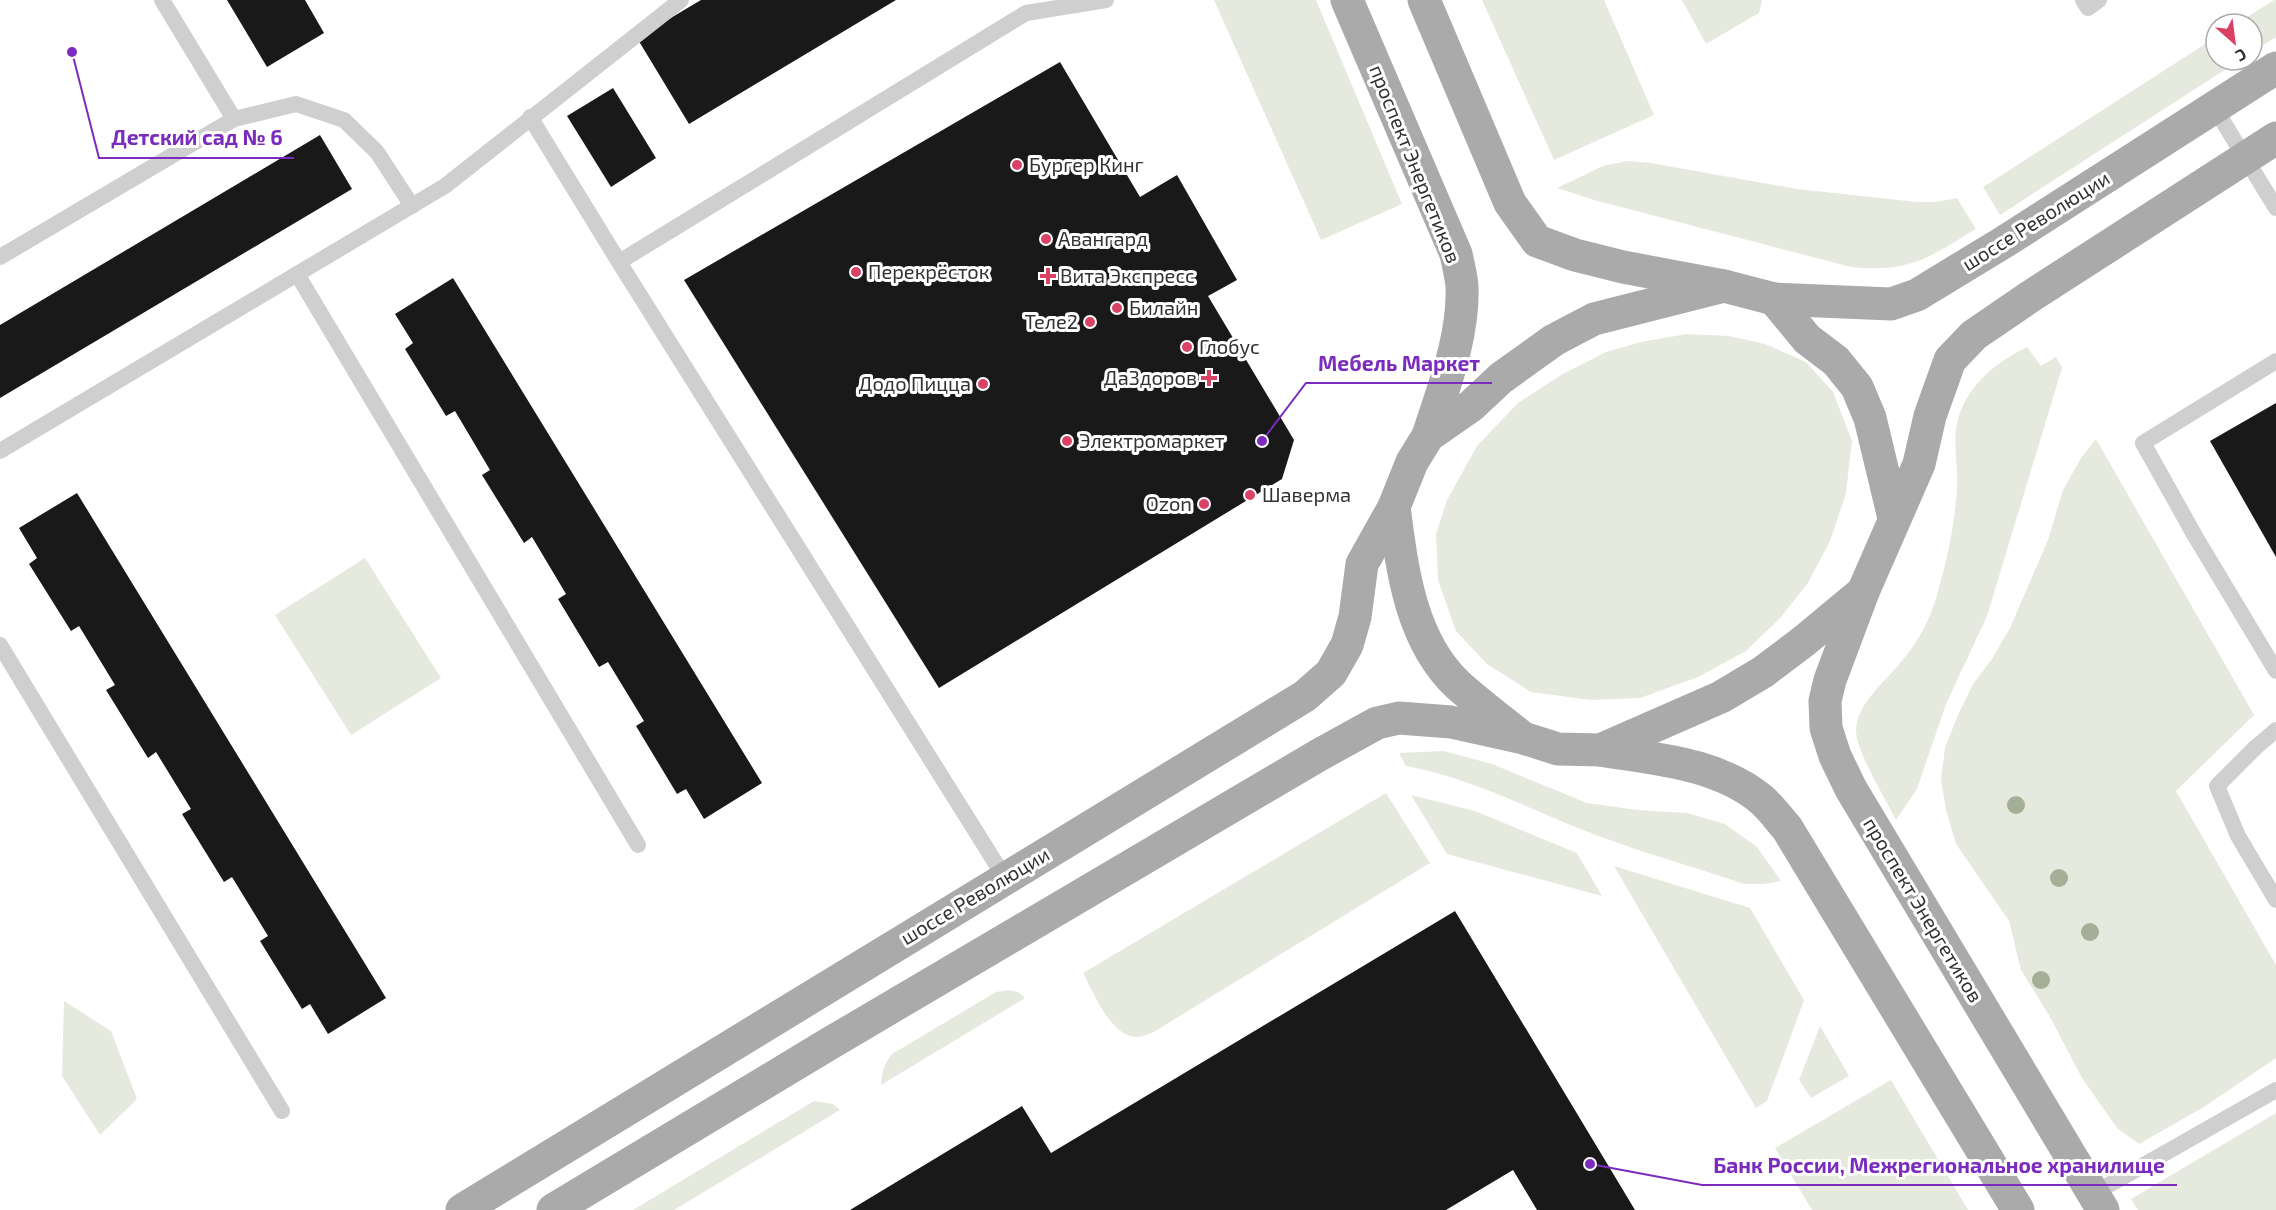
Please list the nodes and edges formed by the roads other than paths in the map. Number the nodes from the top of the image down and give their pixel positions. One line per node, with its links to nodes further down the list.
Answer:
1 (162, 0): 11 (lane)
2 (681, 0): 10 (lane)
3 (1106, 0): 17 (lane)
4 (1347, 0): 22 (main road, проспект Энергетиков)
5 (1424, 0): 19 (main road)
6 (2083, 0): 7 (lane)
7 (2099, 0)
8 (2276, 68): 9 (main road, шоссе Революции)
9 (2214, 107): 13 (lane); 20 (main road, шоссе Революции)
10 (530, 117): 14 (lane); 17 (lane)
11 (234, 119): 14 (lane); 16 (lane)
12 (2276, 138): 13 (main road, шоссе Революции)
13 (2245, 158): 15 (lane); 25 (main road, шоссе Революции)
14 (412, 206): 18 (lane)
15 (2276, 208)
16 (0, 257)
17 (619, 262): 33 (lane)
18 (297, 274): 23 (lane); 32 (lane)
19 (1724, 286): 20 (main road, шоссе Революции); 22 (main road, шоссе Революции)
20 (1774, 299): 25 (main road)
21 (2276, 361): 28 (lane)
22 (1428, 436): 24 (main road, шоссе Революции)
23 (0, 451)
24 (1394, 507): 30 (main road, шоссе Революции); 33 (main road, шоссе Революции)
25 (1894, 518): 26 (main road, шоссе Революции)
26 (1863, 592): 31 (main road, шоссе Революции); 37 (main road, проспект Энергетиков)
27 (0, 645): 36 (lane)
28 (2276, 671)
29 (2276, 730): 34 (lane)
30 (1523, 738): 31 (main road, шоссе Революции); 39 (main road, шоссе Революции)
31 (1600, 750): 40 (main road)
32 (638, 845)
33 (1005, 878): 38 (main road, шоссе Революции)
34 (2276, 900)
35 (2276, 1090): 37 (lane)
36 (282, 1111)
37 (2098, 1202)
38 (462, 1210)
39 (553, 1210)
40 (2018, 1210)

